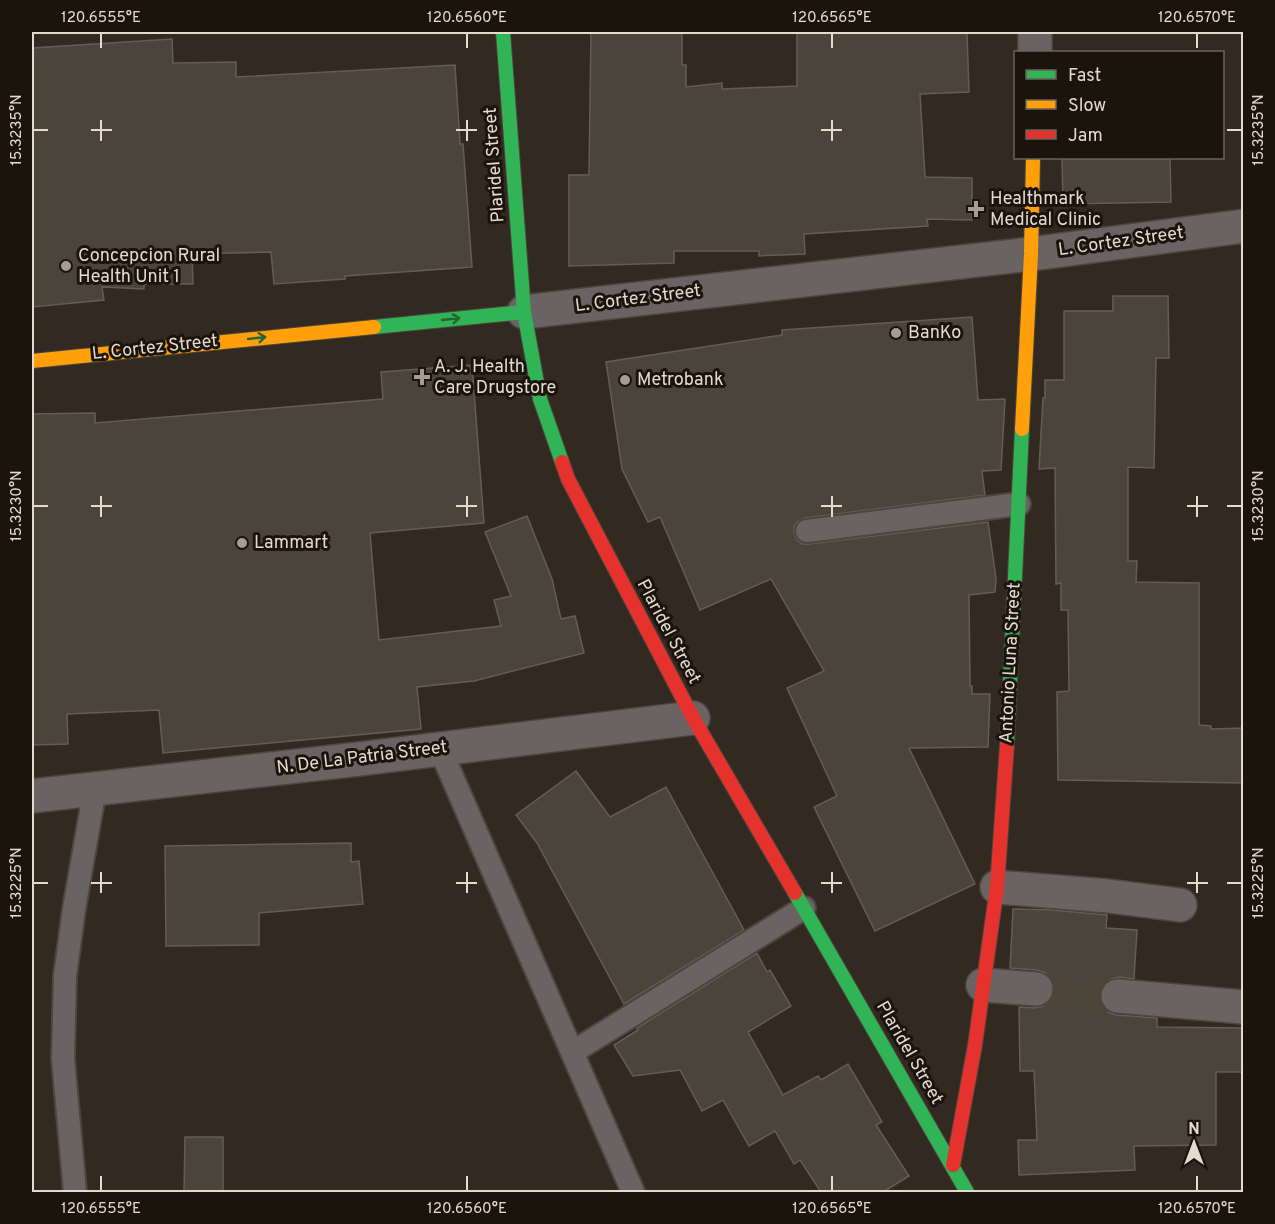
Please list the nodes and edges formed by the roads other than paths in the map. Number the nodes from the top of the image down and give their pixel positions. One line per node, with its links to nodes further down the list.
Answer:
1 (503, 32): 7 (street, Plaridel Street)
2 (1035, 32): 3 (street)
3 (1035, 51)
4 (1033, 159): 6 (street, Antonio Luna Street)
5 (1244, 226): 6 (street, L. Cortez Street)
6 (1031, 254): 7 (street, L. Cortez Street); 9 (street, Antonio Luna Street)
7 (524, 312): 8 (street, L. Cortez Street, one-way to 7); 11 (street, Plaridel Street)
8 (32, 361)
9 (1019, 504): 10 (lane); 15 (street, Antonio Luna Street)
10 (807, 531)
11 (693, 718): 12 (street, N. De La Patria Street); 17 (street, Plaridel Street)
12 (440, 749): 13 (street, N. De La Patria Street); 22 (lane)
13 (95, 789): 14 (street, N. De La Patria Street); 24 (lane)
14 (32, 796)
15 (997, 887): 16 (street); 18 (street, Antonio Luna Street)
16 (1180, 905)
17 (804, 908): 22 (lane); 23 (street, Plaridel Street)
18 (983, 984): 19 (street); 23 (street, Antonio Luna Street)
19 (1036, 989)
20 (1118, 996): 21 (street)
21 (1244, 1007)
22 (573, 1052): 25 (lane)
23 (952, 1165): 26 (street, Plaridel Street)
24 (75, 1192)
25 (633, 1192)
26 (967, 1192)

